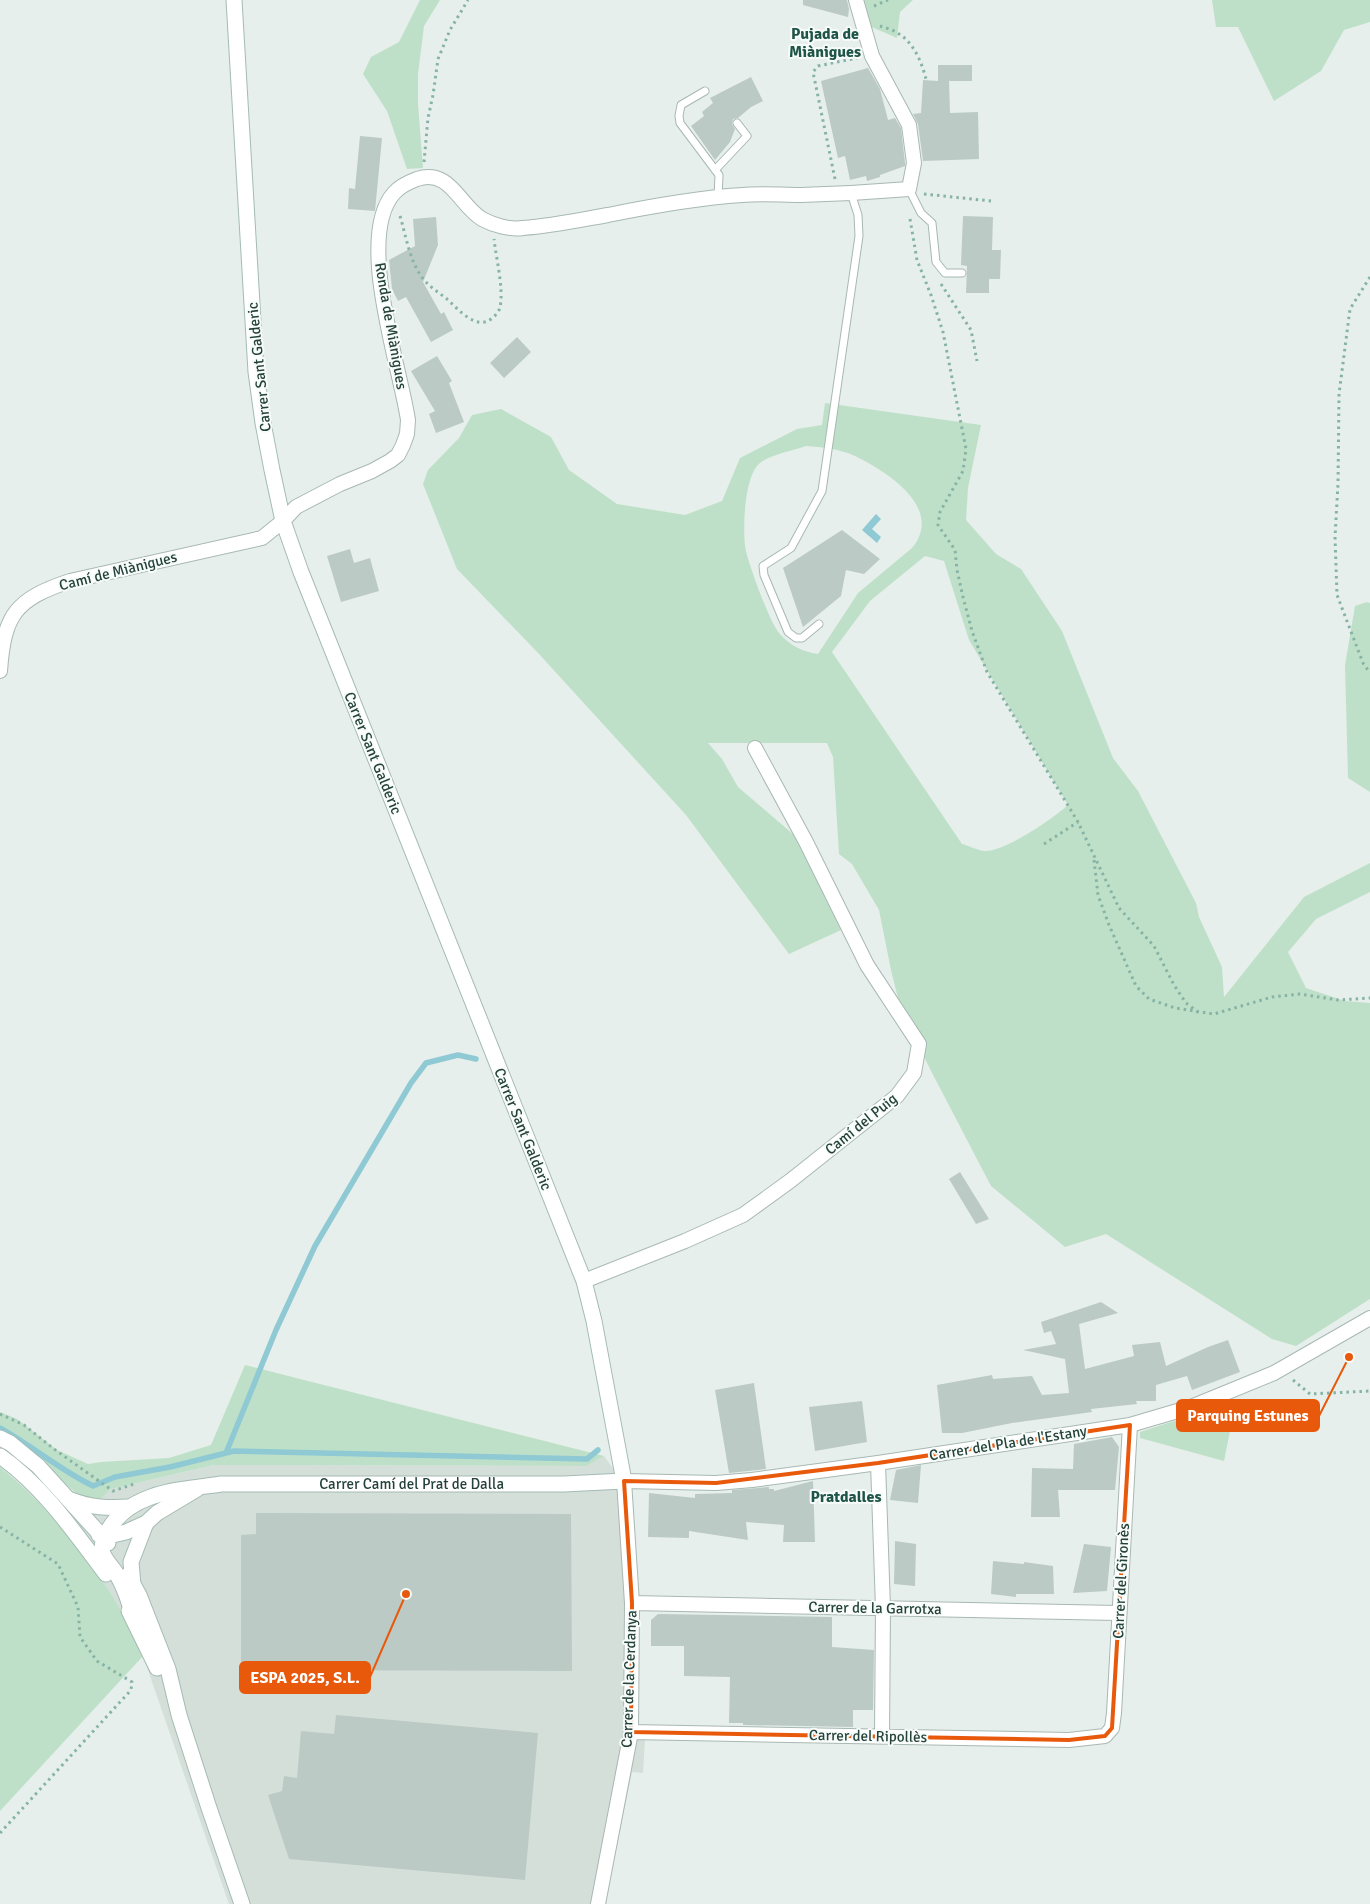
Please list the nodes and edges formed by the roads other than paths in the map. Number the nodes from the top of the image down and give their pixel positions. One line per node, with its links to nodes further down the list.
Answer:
1 (234, 0): 10 (street, Carrer Sant Galderic)
2 (856, 0): 6 (street)
3 (705, 91): 5 (lane)
4 (737, 123): 5 (lane)
5 (715, 170): 8 (lane)
6 (909, 189): 7 (street); 9 (lane)
7 (845, 194): 8 (street); 11 (lane)
8 (718, 198): 10 (street, Ronda de Miànigues)
9 (962, 273)
10 (283, 521): 12 (street, Camí de Miànigues); 14 (street, Carrer Sant Galderic)
11 (819, 624)
12 (0, 671)
13 (755, 748): 14 (street, Camí del Puig)
14 (584, 1281): 21 (street, Carrer Sant Galderic)
15 (1370, 1318): 16 (street, Carrer del Pla de l'Estany)
16 (1130, 1425): 19 (street, Carrer del Pla de l'Estany); 30 (street, Carrer del Gironès)
17 (0, 1438): 23 (street)
18 (0, 1456): 20 (street)
19 (878, 1463): 21 (street, Carrer del Pla de l'Estany); 29 (street)
20 (27, 1477): 26 (street); 31 (street)
21 (624, 1481): 22 (street, Carrer Camí del Prat de Dalla); 28 (street, Carrer de la Cerdanya)
22 (200, 1487): 24 (street, Carrer Camí del Prat de Dalla); 25 (street)
23 (70, 1499): 24 (street); 26 (street)
24 (130, 1507): 26 (street)
25 (146, 1523): 26 (street); 27 (street)
26 (104, 1537): 27 (street); 31 (street)
27 (133, 1585): 32 (street)
28 (632, 1603): 29 (street, Carrer de la Garrotxa); 33 (street, Carrer de la Cerdanya)
29 (883, 1608): 30 (street, Carrer de la Garrotxa); 34 (street)
30 (1118, 1613): 35 (street, Carrer del Gironès)
31 (134, 1619): 32 (street)
32 (179, 1715): 36 (street)
33 (631, 1732): 34 (street, Carrer del Ripollès); 37 (street, Carrer de la Cerdanya)
34 (882, 1736): 35 (street, Carrer del Ripollès)
35 (1105, 1736)
36 (242, 1904)
37 (598, 1904)

